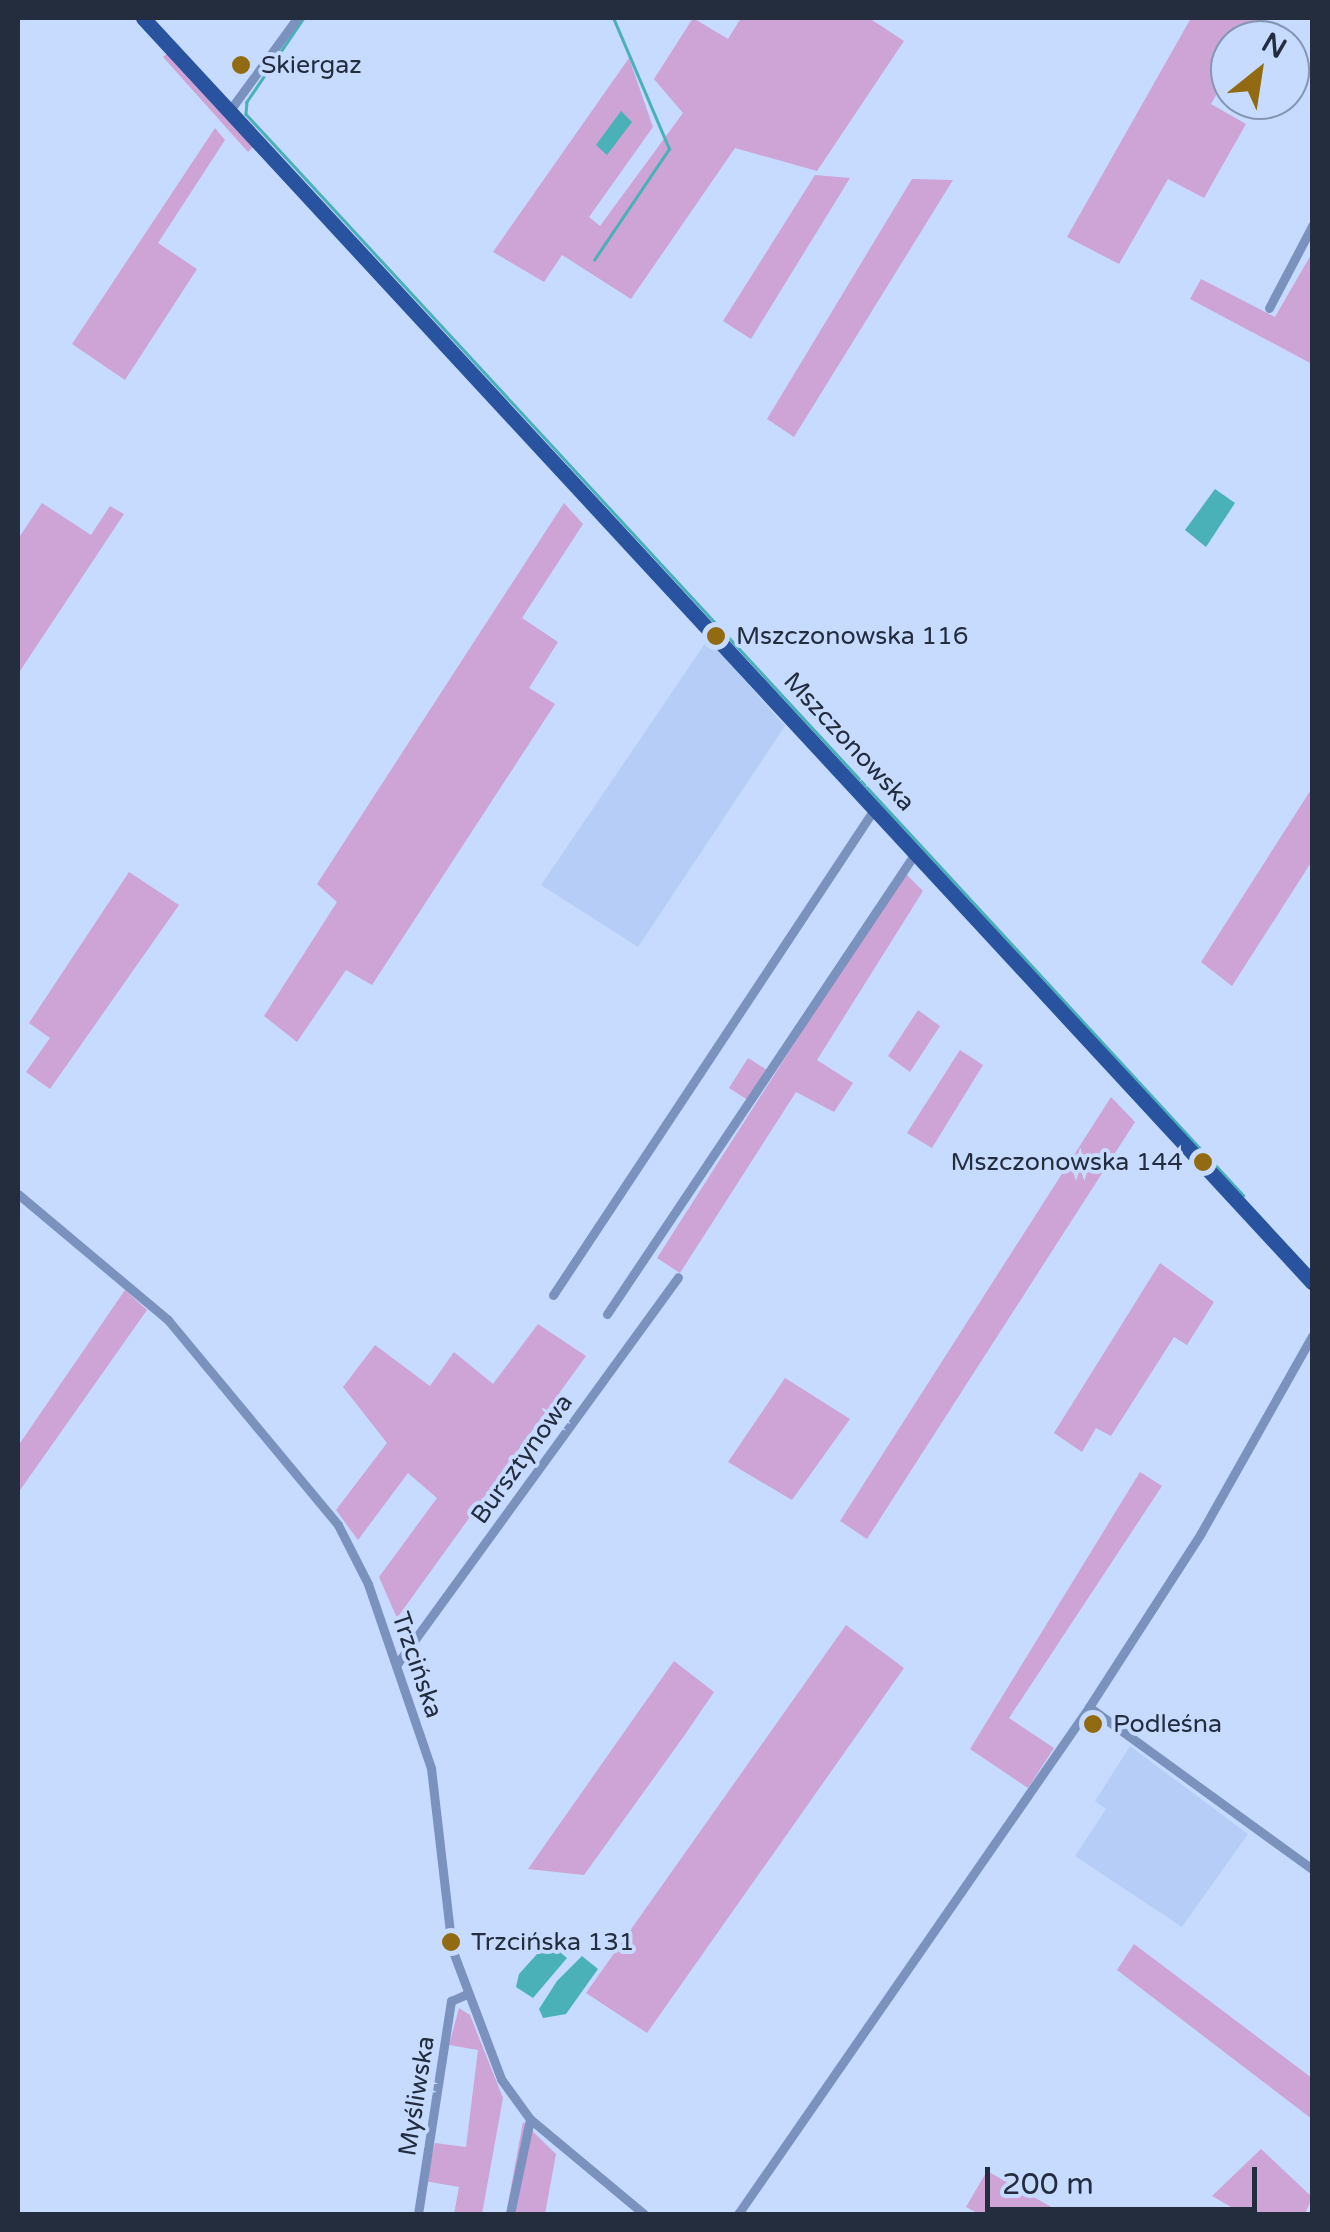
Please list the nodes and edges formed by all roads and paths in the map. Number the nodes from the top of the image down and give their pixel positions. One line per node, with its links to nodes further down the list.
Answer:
1 (144, 18): 3 (main road, Mszczonowska)
2 (297, 18): 3 (street)
3 (230, 110): 6 (main road, Mszczonowska)
4 (1312, 226): 5 (street)
5 (1270, 308)
6 (875, 808): 7 (main road, Mszczonowska); 11 (street)
7 (916, 852): 10 (main road, Mszczonowska); 12 (street)
8 (18, 1194): 14 (street, Trzcińska)
9 (678, 1277): 14 (street, Bursztynowa)
10 (1312, 1282)
11 (553, 1295)
12 (607, 1314)
13 (1312, 1336): 15 (street)
14 (397, 1664): 17 (street, Trzcińska)
15 (1089, 1707): 16 (street); 22 (street)
16 (1312, 1869)
17 (466, 1994): 18 (street, Trzcińska); 19 (street, Myśliwska)
18 (530, 2119): 20 (street); 21 (street, Trzcińska)
19 (418, 2214)
20 (510, 2214)
21 (644, 2214)
22 (738, 2214)

